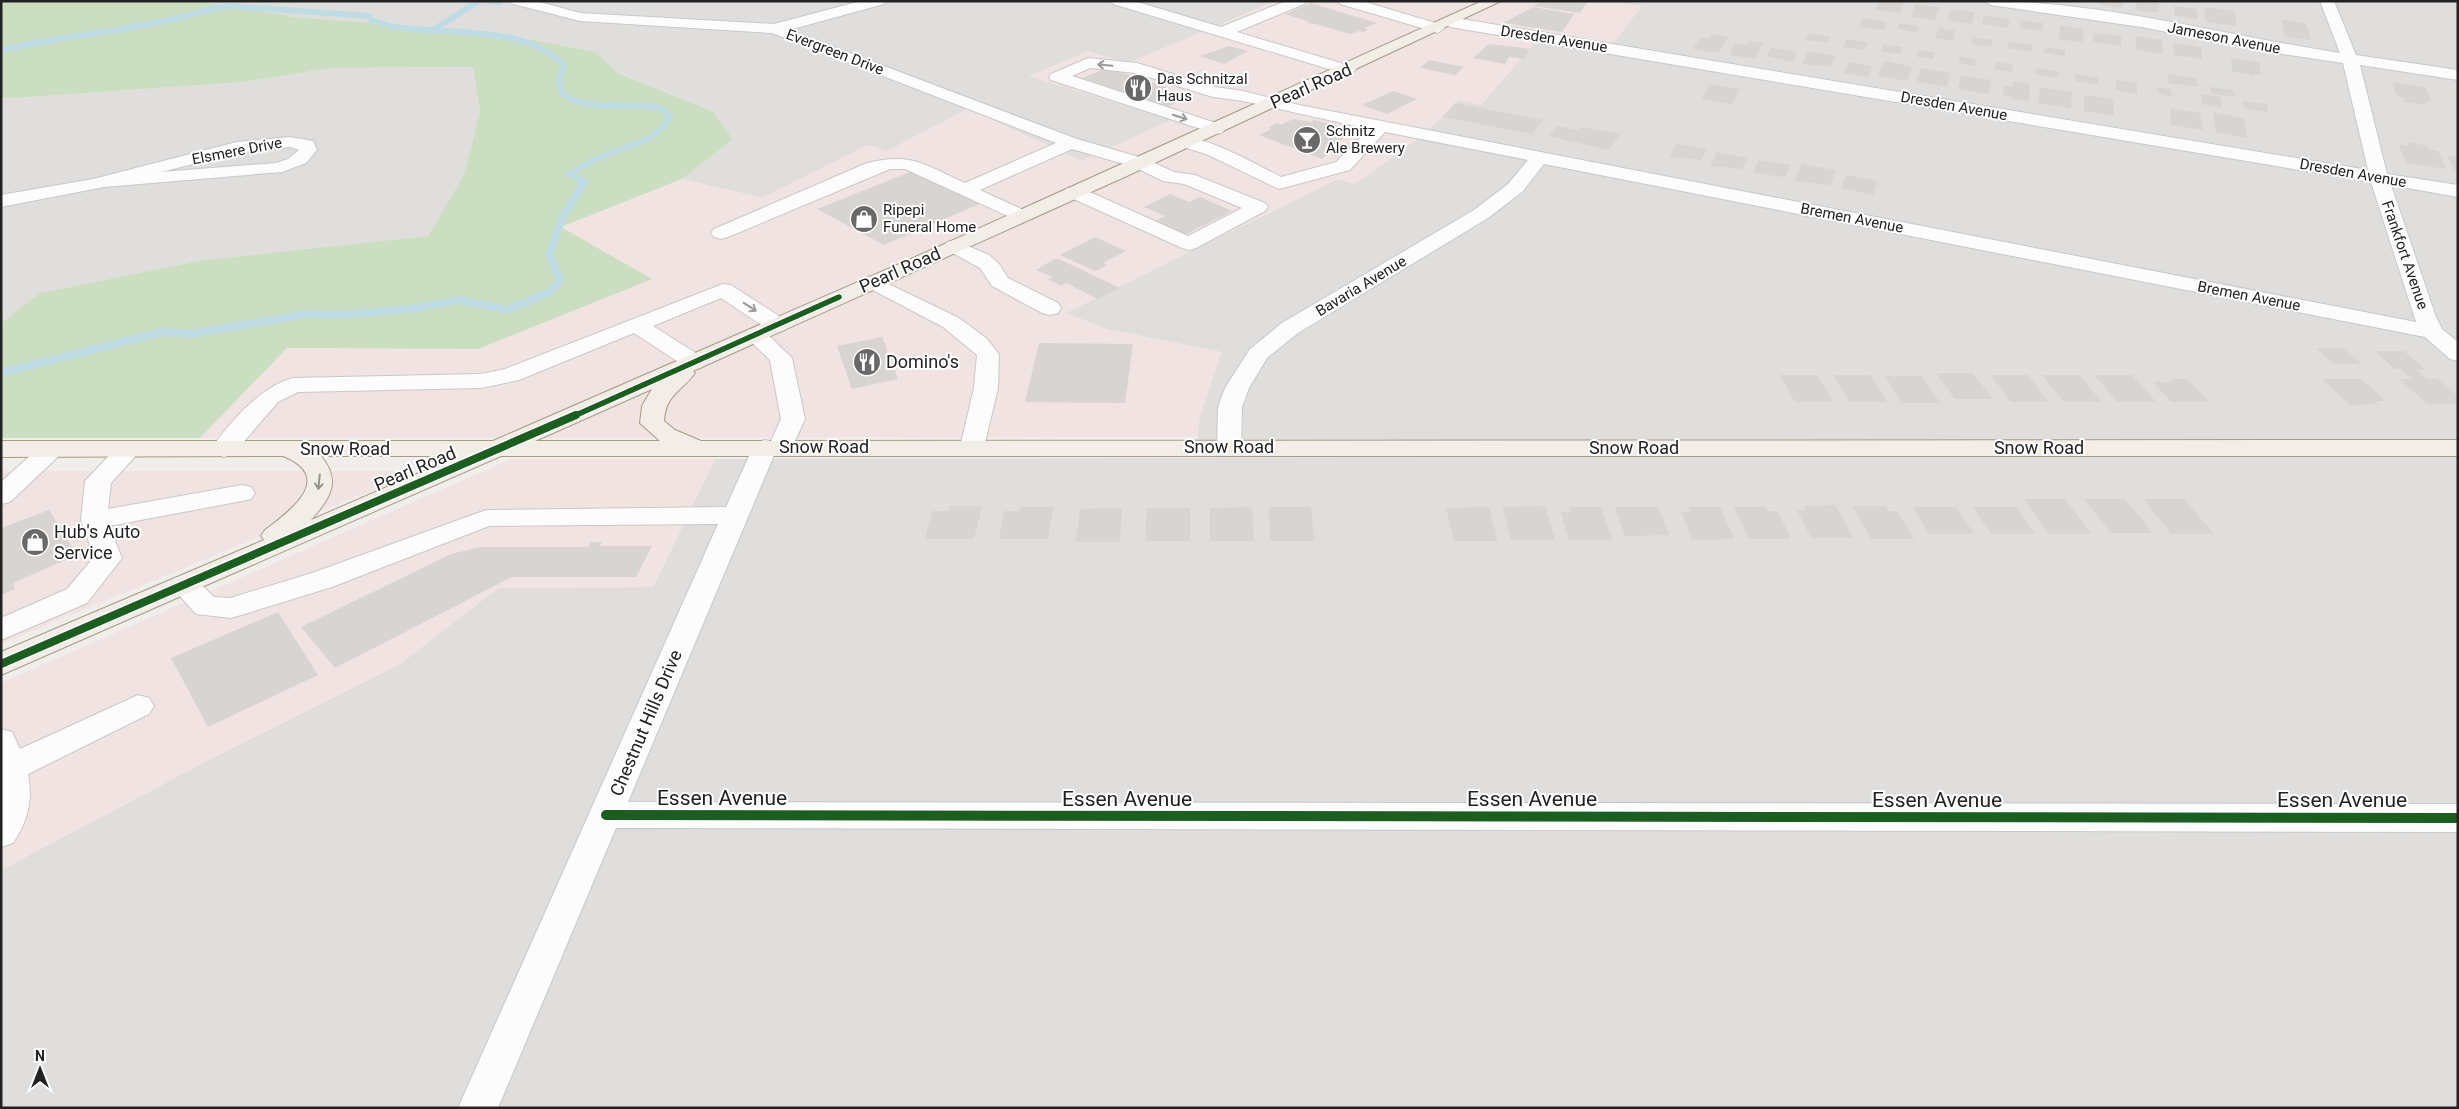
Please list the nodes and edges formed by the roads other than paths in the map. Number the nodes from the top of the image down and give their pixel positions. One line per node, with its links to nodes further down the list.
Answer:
1 (518, 1): 10 (street, Evergreen Drive)
2 (879, 1): 10 (street)
3 (1118, 1): 11 (street)
4 (1299, 1): 11 (street)
5 (1345, 1): 9 (street, Dresden Avenue)
6 (1991, 1): 12 (street, Jameson Avenue)
7 (2327, 1): 12 (street, Frankfort Avenue)
8 (1491, 2): 9 (main road, Pearl Road)
9 (1443, 25): 13 (main road, Pearl Road); 22 (street, Dresden Avenue)
10 (774, 29): 19 (street, Evergreen Drive)
11 (1223, 32): 13 (street)
12 (2350, 59): 14 (street, Jameson Avenue); 22 (street, Frankfort Avenue)
13 (1348, 70): 15 (main road, Pearl Road)
14 (2458, 75)
15 (1271, 104): 16 (street, Bremen Avenue); 17 (main road, Pearl Road); 17 (street, Bremen Avenue, one-way to 17)
16 (1381, 126): 18 (street); 20 (street, Bremen Avenue)
17 (1216, 129): 18 (main road, Pearl Road)
18 (1186, 142): 21 (main road, Pearl Road)
19 (1071, 143): 21 (street, Evergreen Drive); 24 (street)
20 (1540, 157): 35 (street, Bremen Avenue); 41 (street, Bavaria Avenue)
21 (1140, 163): 26 (main road, Pearl Road); 26 (street, Evergreen Drive)
22 (2378, 177): 25 (street, Dresden Avenue); 35 (street, Frankfort Avenue)
23 (100, 182): 23 (street, Elsmere Drive); 27 (street, Elsmere Drive)
24 (965, 190): 28 (street); 29 (street)
25 (2458, 190)
26 (1074, 192): 28 (main road, Pearl Road)
27 (1, 201)
28 (1021, 216): 30 (main road, Pearl Road)
29 (721, 233)
30 (954, 246): 31 (main road, Pearl Road); 32 (street)
31 (872, 282): 33 (main road, Pearl Road); 40 (street)
32 (1050, 308)
33 (777, 325): 34 (street, one-way to 33); 36 (main road, Pearl Road)
34 (638, 326): 38 (street); 47 (street)
35 (2432, 332): 37 (street, Frankfort Avenue)
36 (755, 335): 38 (main road, Pearl Road); 39 (street)
37 (2458, 354)
38 (694, 362): 42 (main road); 48 (main road, Pearl Road)
39 (773, 447): 40 (main road, Snow Road); 42 (main road, Snow Road); 52 (street, Chestnut Hills Drive)
40 (972, 447): 41 (main road, Snow Road)
41 (1229, 447): 43 (main road, Snow Road)
42 (696, 448): 48 (main road, Snow Road)
43 (2458, 448)
44 (1, 449): 45 (main road, Snow Road)
45 (52, 449): 46 (main road, Snow Road); 51 (street)
46 (129, 449): 47 (main road, Snow Road); 53 (street)
47 (224, 449): 49 (main road, Snow Road)
48 (500, 449): 49 (main road, Snow Road); 54 (main road, Pearl Road)
49 (290, 450): 54 (main road, one-way to 54)
50 (242, 492): 53 (street)
51 (1, 496)
52 (736, 515): 55 (street); 60 (street, Chestnut Hills Drive)
53 (94, 520): 56 (street)
54 (247, 558): 55 (main road, Pearl Road)
55 (184, 585): 57 (main road, Pearl Road)
56 (1, 630)
57 (1, 664)
58 (138, 706): 59 (street)
59 (6, 754): 62 (street)
60 (606, 816): 61 (street, Essen Avenue); 63 (street, Chestnut Hills Drive)
61 (2458, 818)
62 (1, 833)
63 (478, 1108)

